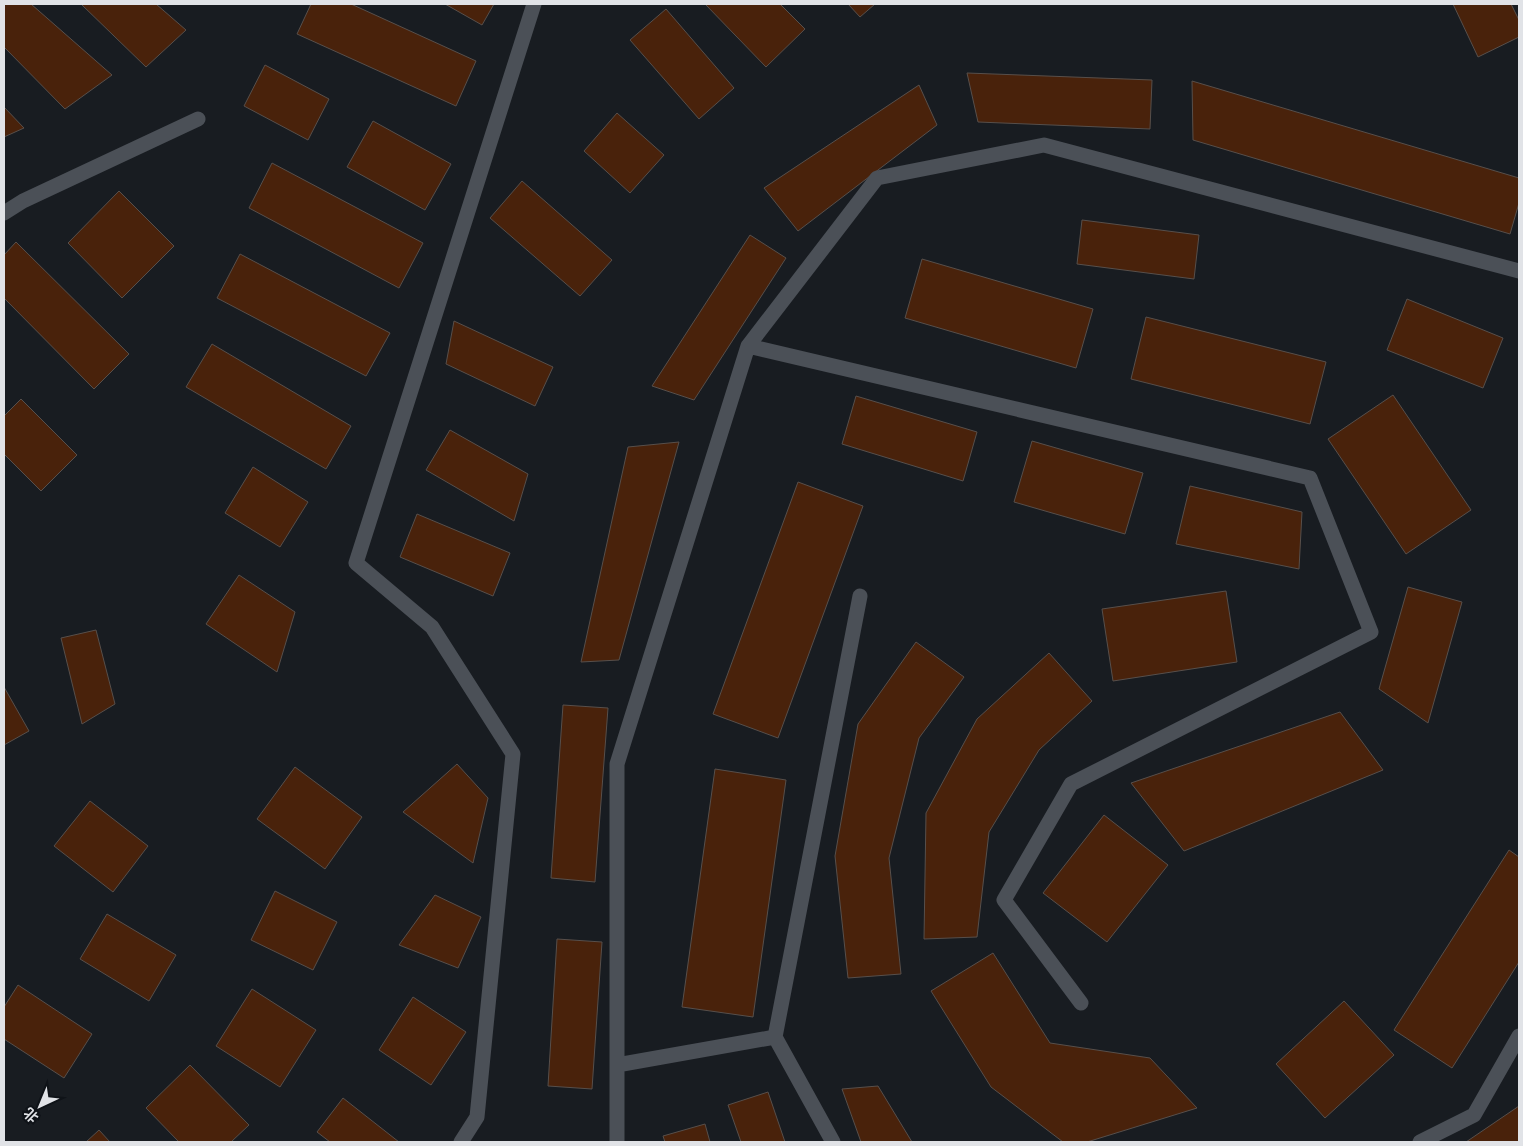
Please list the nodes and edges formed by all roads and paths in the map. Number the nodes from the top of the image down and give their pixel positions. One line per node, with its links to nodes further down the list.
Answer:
1 (534, 4): 11 (street)
2 (198, 119): 3 (street)
3 (4, 213)
4 (1519, 271): 5 (street)
5 (748, 346): 7 (street); 10 (street)
6 (860, 596): 9 (street)
7 (1081, 1003)
8 (1519, 1036): 14 (street)
9 (776, 1037): 10 (street); 13 (street)
10 (617, 1065): 12 (street)
11 (461, 1142)
12 (616, 1142)
13 (833, 1142)
14 (1420, 1142)

